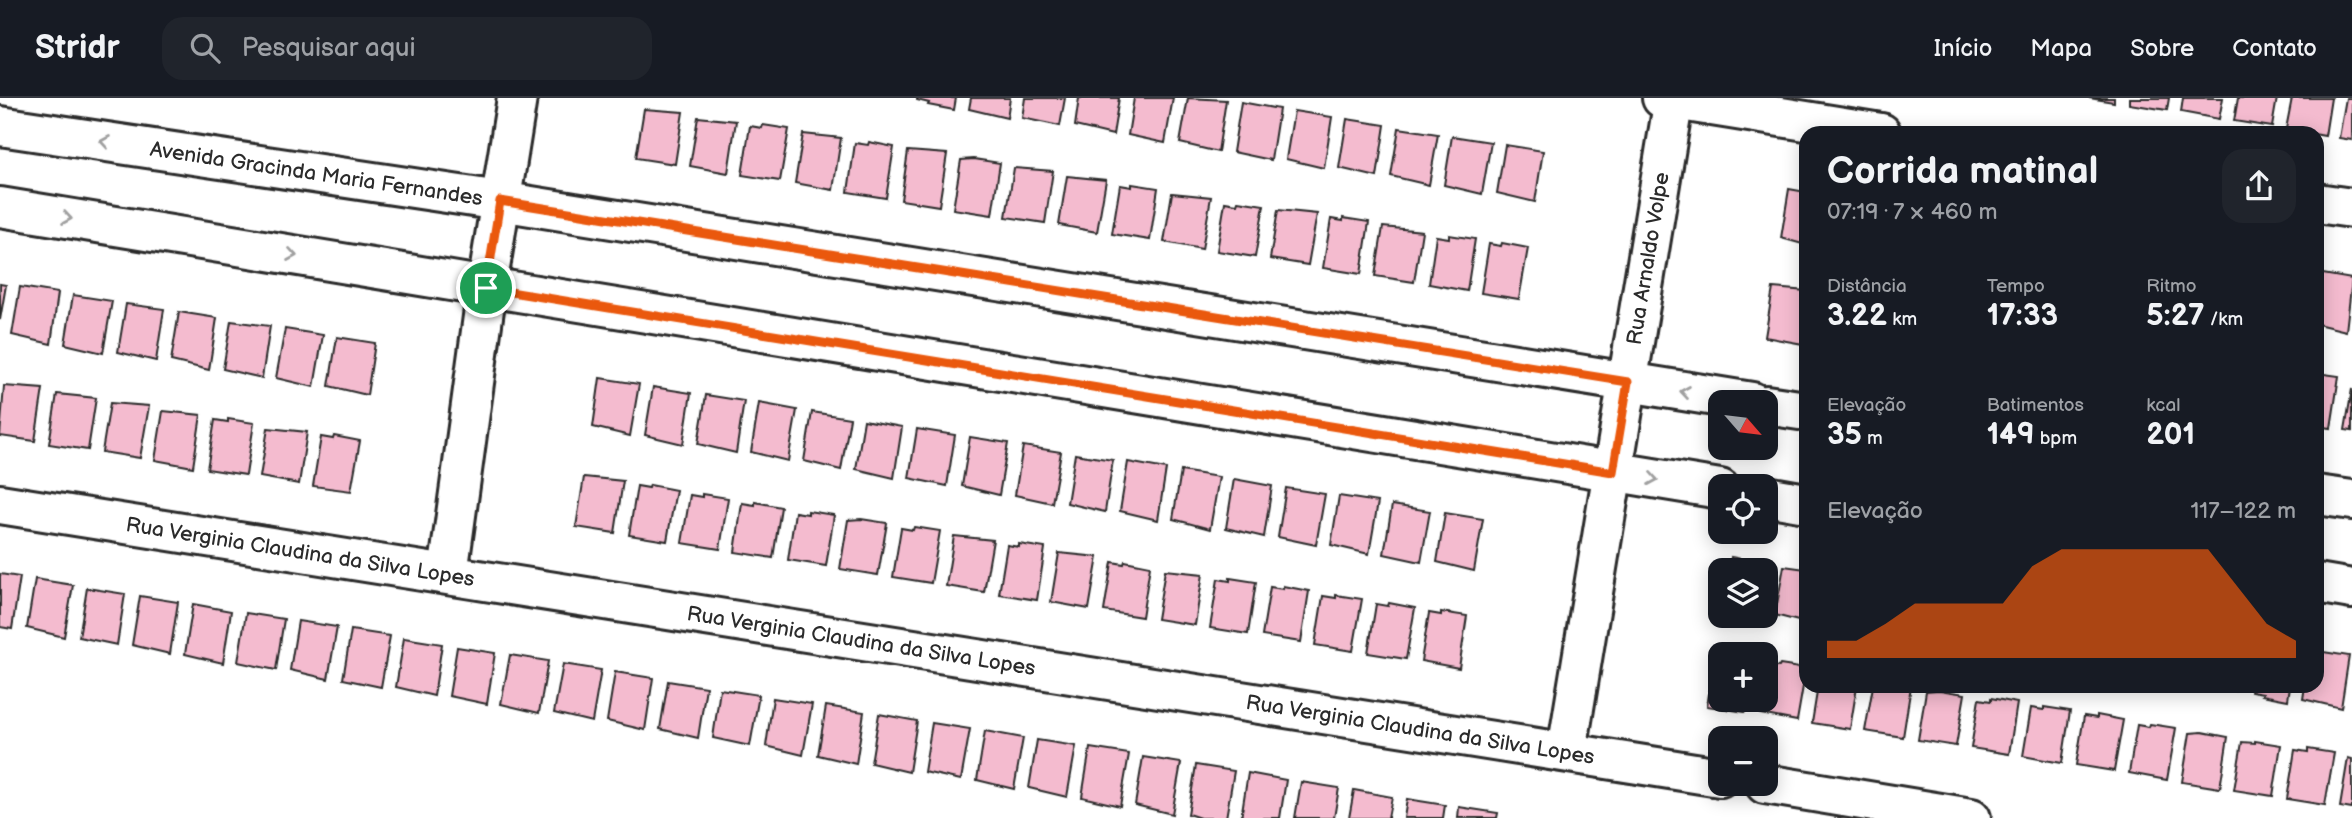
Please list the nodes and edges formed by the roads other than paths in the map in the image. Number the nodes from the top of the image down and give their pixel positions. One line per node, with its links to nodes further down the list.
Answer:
1 (517, 98): 5 (street)
2 (1670, 99): 4 (street); 10 (street, Rua Arnaldo Volpe)
3 (0, 126): 5 (street, Avenida Gracinda Maria Fernandes, one-way to 3)
4 (1838, 126)
5 (500, 201): 9 (street); 10 (street, Avenida Gracinda Maria Fernandes)
6 (2324, 204): 8 (street)
7 (0, 207): 9 (street, one-way to 9)
8 (2352, 208)
9 (486, 288): 14 (street); 21 (street)
10 (1628, 382): 11 (street, Avenida Gracinda Maria Fernandes, one-way to 10); 14 (street, Rua Arnaldo Volpe)
11 (1708, 395)
12 (1778, 407): 13 (street)
13 (1799, 410)
14 (1613, 472): 15 (street, one-way to 15); 24 (street, Rua Arnaldo Volpe)
15 (1708, 487)
16 (2324, 496): 18 (street)
17 (1778, 498): 19 (street)
18 (2352, 500)
19 (1799, 502)
20 (0, 504): 21 (street, Rua Verginia Claudina da Silva Lopes)
21 (448, 574): 24 (street, Rua Verginia Claudina da Silva Lopes)
22 (2324, 584): 23 (street)
23 (2352, 589)
24 (1567, 751): 25 (street, Rua Verginia Claudina da Silva Lopes)
25 (1708, 774)
26 (1778, 786): 27 (street)
27 (1971, 818)

